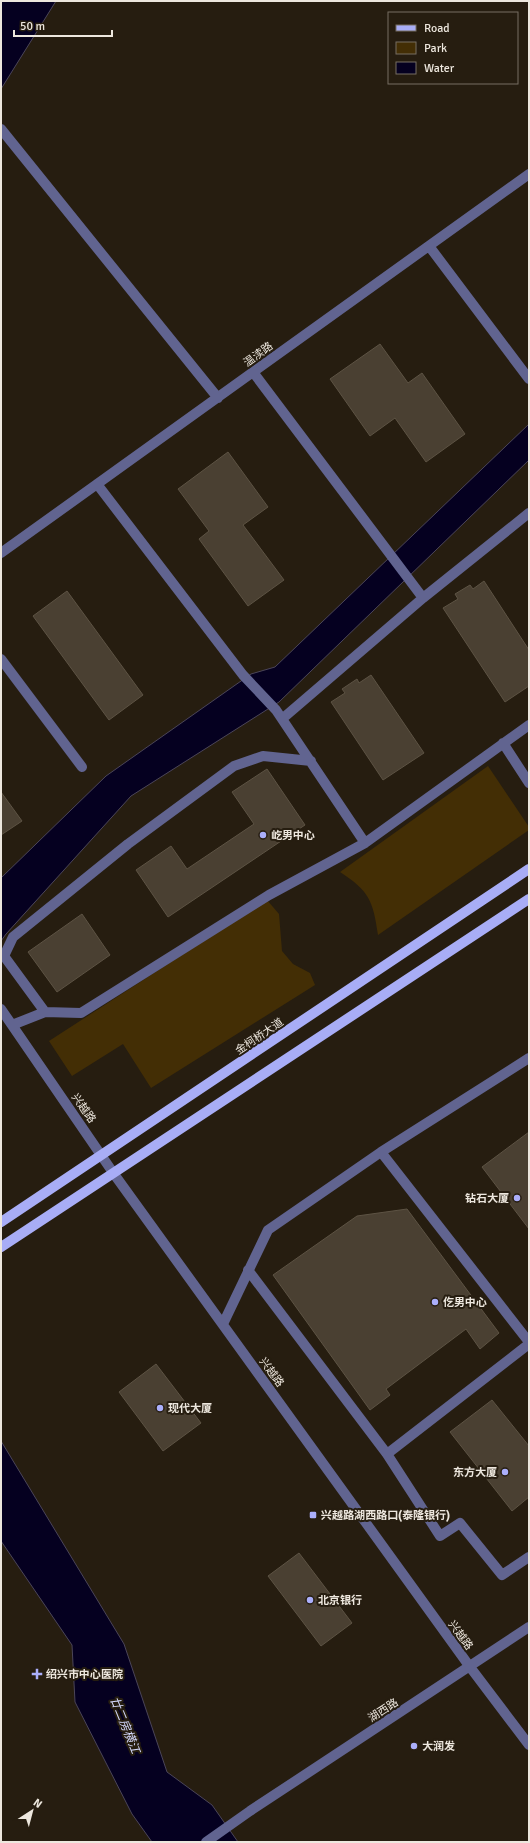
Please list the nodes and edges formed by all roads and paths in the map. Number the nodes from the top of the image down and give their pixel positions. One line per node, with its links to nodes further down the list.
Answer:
1 (1, 129): 6 (street)
2 (529, 174): 3 (street, 温渎路)
3 (429, 246): 4 (street, 温渎路); 5 (street)
4 (253, 372): 6 (street, 温渎路); 10 (street)
5 (529, 379)
6 (218, 398): 7 (street, 温渎路)
7 (97, 484): 9 (street, 温渎路); 12 (street)
8 (529, 513): 10 (street)
9 (1, 553)
10 (423, 598): 12 (street)
11 (1, 660): 16 (street)
12 (282, 719): 15 (street)
13 (529, 725): 14 (street)
14 (503, 743): 17 (street); 18 (street)
15 (310, 761): 18 (street); 22 (street)
16 (82, 767)
17 (529, 783)
18 (365, 842): 22 (street)
19 (529, 868): 26 (main road, 金柯桥大道)
20 (529, 899): 27 (main road)
21 (1, 1009): 23 (street, 兴越路)
22 (46, 1012): 23 (street)
23 (12, 1025): 26 (street, 兴越路)
24 (529, 1058): 25 (street)
25 (381, 1152): 30 (street); 32 (street)
26 (102, 1156): 27 (street, 兴越路); 28 (main road, 金柯桥大道)
27 (114, 1174): 29 (main road); 31 (street, 兴越路)
28 (1, 1222)
29 (1, 1247)
30 (248, 1270): 31 (street); 33 (street)
31 (222, 1324): 36 (street, 兴越路)
32 (529, 1343): 33 (street)
33 (387, 1454): 34 (street)
34 (529, 1557)
35 (529, 1627): 36 (street, 湖西路)
36 (470, 1667): 37 (street, 兴越路); 38 (street, 湖西路)
37 (529, 1745)
38 (206, 1842)

